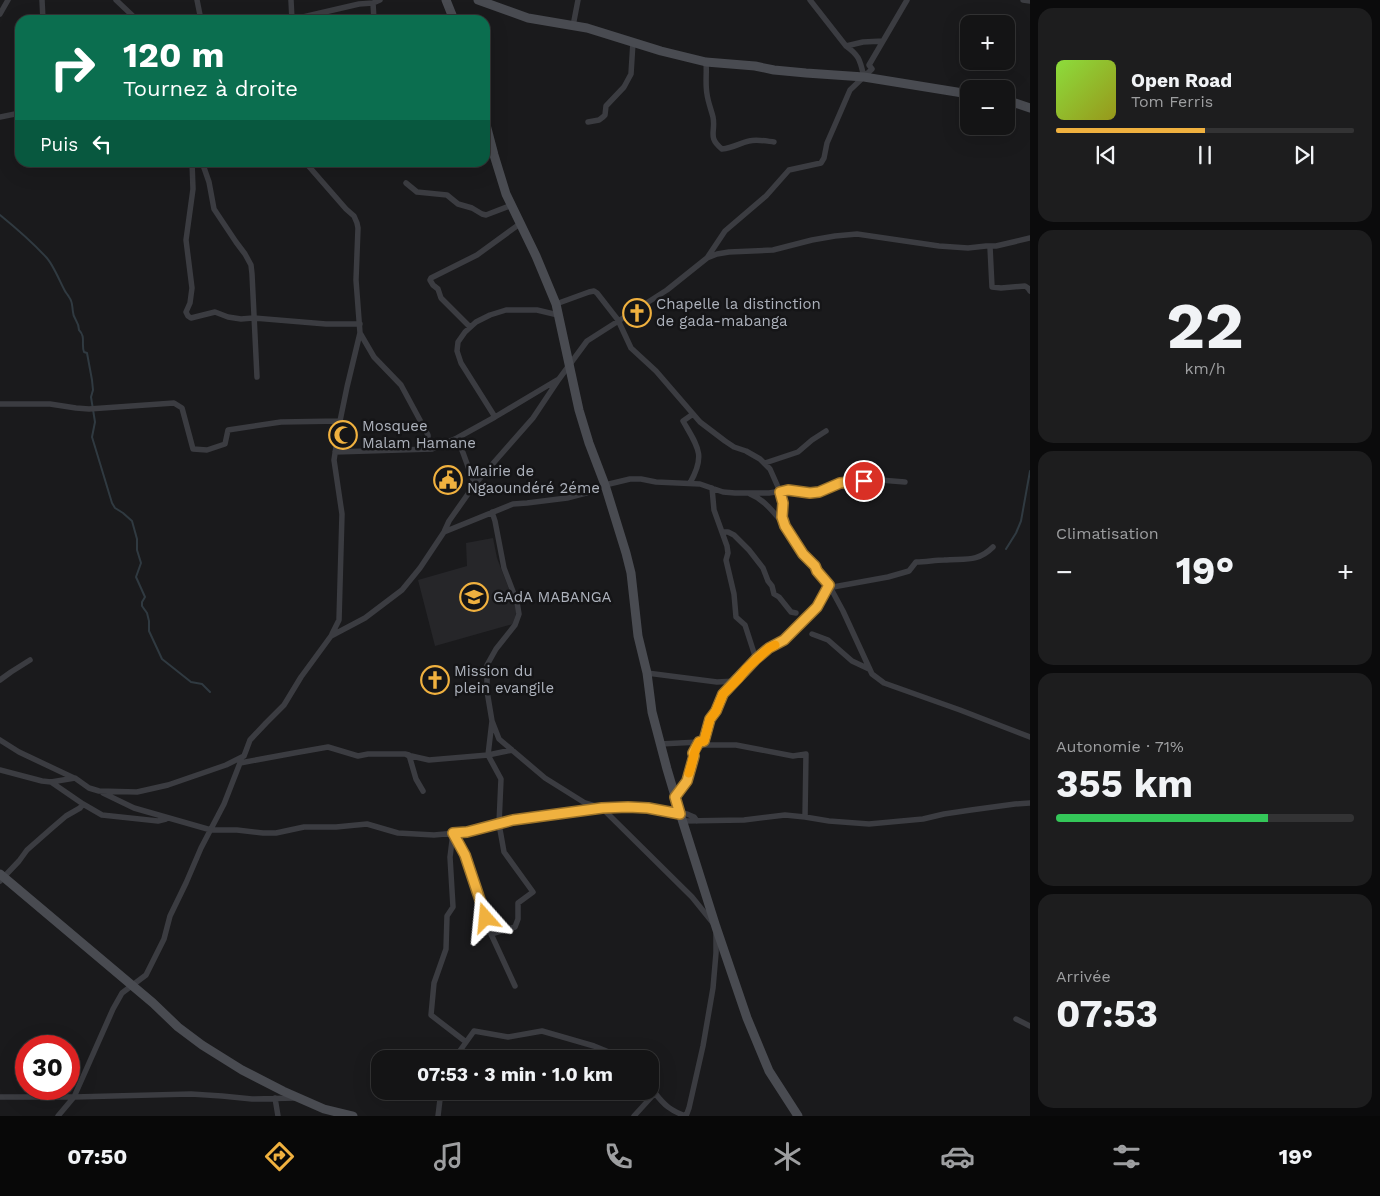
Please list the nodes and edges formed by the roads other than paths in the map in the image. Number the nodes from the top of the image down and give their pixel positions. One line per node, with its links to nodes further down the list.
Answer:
1 (8, 0): 15 (street)
2 (42, 0): 16 (street)
3 (116, 0): 17 (street)
4 (197, 0): 18 (street)
5 (291, 0): 19 (street)
6 (380, 0): 14 (street)
7 (446, 0): 22 (street)
8 (478, 0): 23 (street)
9 (578, 0): 23 (street)
10 (810, 0): 26 (street)
11 (907, 0): 24 (street)
12 (1023, 0): 13 (street)
13 (1030, 1)
14 (373, 3): 20 (street); 21 (street)
15 (0, 14)
16 (43, 15)
17 (132, 15)
18 (200, 15)
19 (291, 15)
20 (310, 15)
21 (374, 15)
22 (452, 15)
23 (573, 26): 25 (street)
24 (883, 41): 26 (street); 28 (street)
25 (633, 42): 27 (street); 34 (street)
26 (846, 46): 28 (street)
27 (706, 62): 28 (street); 36 (street)
28 (864, 77): 29 (street); 45 (street)
29 (960, 93)
30 (1015, 103): 31 (street)
31 (1030, 108)
32 (15, 113): 33 (street)
33 (0, 117)
34 (588, 122)
35 (490, 138): 41 (street)
36 (774, 142)
37 (192, 167): 49 (street)
38 (204, 167): 49 (street)
39 (309, 167): 51 (street)
40 (406, 183): 41 (street)
41 (512, 205): 42 (street)
42 (521, 223): 47 (street); 52 (street)
43 (1030, 238): 44 (street)
44 (990, 246): 45 (street); 46 (street)
45 (707, 258): 50 (street)
46 (1030, 291)
47 (556, 304): 48 (street); 50 (street)
48 (558, 315): 52 (street); 54 (street)
49 (253, 318): 51 (street); 55 (street)
50 (618, 320): 54 (street); 58 (street)
51 (360, 324): 53 (street)
52 (470, 327): 59 (street)
53 (360, 333): 60 (street); 63 (street)
54 (569, 366): 56 (street); 69 (street)
55 (257, 377)
56 (559, 378): 59 (street); 68 (street)
57 (0, 404): 60 (street)
58 (693, 414): 65 (street); 67 (street)
59 (495, 417): 62 (street)
60 (340, 421): 64 (street)
61 (826, 432): 65 (street)
62 (457, 438): 63 (street); 68 (street)
63 (432, 449): 64 (street)
64 (335, 452): 81 (street)
65 (764, 463): 71 (street)
66 (905, 482): 71 (street)
67 (690, 483): 69 (street); 70 (street)
68 (475, 484): 75 (street)
69 (605, 485): 73 (street); 85 (street)
70 (712, 488): 72 (street); 76 (street)
71 (780, 492): 72 (street); 74 (street)
72 (748, 493): 74 (street)
73 (492, 512): 75 (street); 88 (street)
74 (785, 526): 78 (street)
75 (444, 532): 81 (street)
76 (722, 532): 79 (street); 82 (street)
77 (993, 547): 78 (street)
78 (829, 585): 82 (street); 84 (street)
79 (796, 613)
80 (812, 634): 84 (street)
81 (331, 636): 96 (street)
82 (756, 659): 87 (street)
83 (30, 660): 86 (street)
84 (869, 669): 89 (street)
85 (647, 673): 87 (street); 91 (street)
86 (0, 680)
87 (736, 681): 92 (street)
88 (492, 721): 93 (street); 95 (street)
89 (1030, 737)
90 (0, 740): 99 (street)
91 (660, 744): 92 (street); 103 (street)
92 (698, 744): 103 (street); 108 (street)
93 (512, 750): 95 (street); 106 (street)
94 (405, 754): 95 (street); 97 (street); 102 (street)
95 (488, 755): 110 (street)
96 (244, 756): 97 (street); 101 (street)
97 (240, 763): 111 (street)
98 (0, 770): 100 (street)
99 (75, 778): 100 (street); 101 (street)
100 (51, 782): 105 (street)
101 (99, 791): 109 (street)
102 (424, 791)
103 (675, 797): 107 (street)
104 (1030, 803): 108 (street)
105 (83, 804): 109 (street); 113 (street)
106 (602, 808): 107 (street); 110 (street); 114 (street)
107 (682, 817): 108 (street); 114 (street)
108 (805, 817)
109 (168, 818): 111 (street)
110 (499, 824): 112 (street); 115 (street)
111 (211, 830): 112 (street); 116 (street)
112 (453, 833): 115 (street); 120 (street)
113 (1, 877): 116 (street)
114 (716, 927): 136 (street); 137 (street)
115 (491, 934): 117 (street)
116 (132, 986): 123 (street); 128 (street)
117 (514, 986)
118 (1016, 1019): 119 (street)
119 (1030, 1026)
120 (466, 1042): 121 (street); 122 (street)
121 (460, 1050)
122 (604, 1050)
123 (80, 1083)
124 (0, 1097): 125 (street)
125 (15, 1097)
126 (80, 1097): 127 (street)
127 (275, 1098): 128 (street); 132 (street)
128 (299, 1098): 133 (street)
129 (71, 1100): 131 (street)
130 (440, 1100): 134 (street)
131 (58, 1116)
132 (278, 1116)
133 (353, 1116)
134 (438, 1116)
135 (634, 1116): 136 (street)
136 (686, 1116)
137 (798, 1116)

